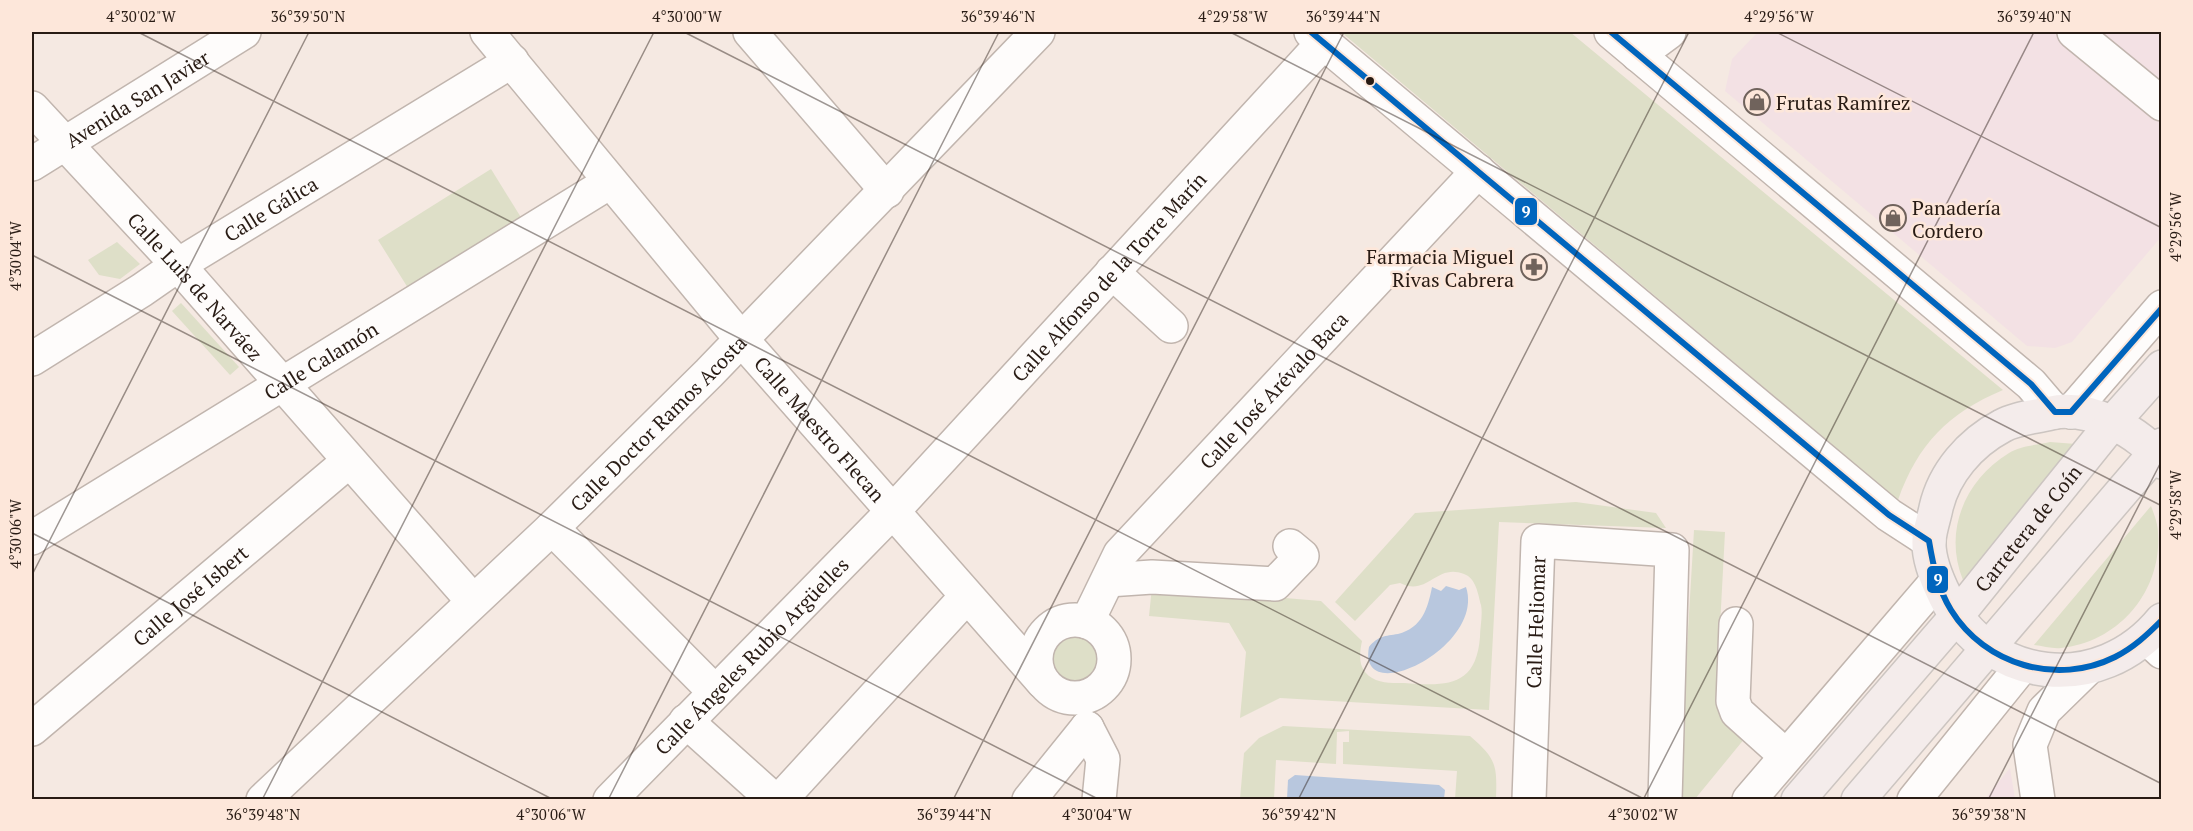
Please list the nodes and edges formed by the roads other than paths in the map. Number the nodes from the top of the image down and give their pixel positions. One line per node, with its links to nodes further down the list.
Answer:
1 (487, 32): 10 (street, Calle Maestro Flecan)
2 (750, 32): 17 (street)
3 (1038, 32): 17 (street, Calle Doctor Ramos Acosta)
4 (1611, 32): 9 (street)
5 (1669, 32): 9 (street)
6 (2074, 32): 11 (street)
7 (224, 36): 13 (street, Avenida San Javier)
8 (1318, 37): 15 (street); 19 (street, Calle Alfonso de la Torre Marín)
9 (1638, 55): 26 (street)
10 (512, 61): 16 (street, Calle Maestro Flecan); 18 (street, Calle Gálica)
11 (2162, 104)
12 (32, 108): 13 (street, Calle Luis de Narváez)
13 (65, 143): 14 (street, Avenida San Javier); 18 (street, Calle Luis de Narváez)
14 (32, 164)
15 (1478, 171): 33 (street); 35 (street, Calle José Arévalo Baca)
16 (610, 182): 22 (street, Calle Maestro Flecan); 25 (street, Calle Calamón)
17 (887, 191): 22 (street, Calle Doctor Ramos Acosta)
18 (178, 265): 23 (street, Calle Gálica); 25 (street, Calle Luis de Narváez)
19 (1112, 272): 21 (street); 30 (street, Calle Alfonso de la Torre Marín)
20 (2162, 306): 26 (street)
21 (1171, 326)
22 (742, 340): 30 (street, Calle Maestro Flecan); 31 (street, Calle Doctor Ramos Acosta)
23 (32, 359)
24 (2162, 367): 27 (main road, Carretera de Coín)
25 (281, 385): 29 (street, Calle Luis de Narváez); 32 (street, Calle Calamón)
26 (2063, 412): 27 (main road); 33 (main road)
27 (2113, 422): 28 (main road); 39 (main road, Carretera de Coín)
28 (2159, 453): 43 (main road)
29 (349, 461): 38 (street, Calle Luis de Narváez); 51 (street, Calle José Isbert)
30 (894, 510): 37 (street, Calle Maestro Flecan); 47 (street, Calle Ángeles Rubio Argüelles)
31 (552, 528): 38 (street, Calle Doctor Ramos Acosta); 47 (street)
32 (32, 538)
33 (1929, 541): 36 (main road)
34 (1290, 546): 35 (street)
35 (1108, 580): 40 (street, Calle José Arévalo Baca)
36 (1937, 581): 39 (main road); 52 (street)
37 (966, 597): 46 (street, Calle Maestro Flecan); 56 (street)
38 (474, 602): 53 (street, Calle Doctor Ramos Acosta)
39 (1955, 618): 43 (main road); 62 (main road, Carretera de Coín)
40 (1088, 622): 46 (street); 48 (street)
41 (1736, 624): 52 (street)
42 (2156, 637): 45 (main road)
43 (1987, 648): 44 (main road); 63 (main road)
44 (2022, 666): 45 (main road); 64 (street)
45 (2088, 668): 65 (street)
46 (1042, 682): 48 (street)
47 (715, 692): 49 (street, Calle Ángeles Rubio Argüelles)
48 (1090, 695): 50 (street)
49 (686, 722): 54 (street, Calle Ángeles Rubio Argüelles); 55 (street)
50 (1088, 728): 57 (street); 58 (street)
51 (32, 729)
52 (1786, 756): 61 (street)
53 (264, 800)
54 (610, 800)
55 (774, 800)
56 (780, 800)
57 (1029, 800)
58 (1099, 800)
59 (1529, 800): 60 (street, Calle Heliomar)
60 (1665, 800)
61 (1749, 800)
62 (1798, 800)
63 (1858, 800)
64 (1914, 800)
65 (2038, 800)

